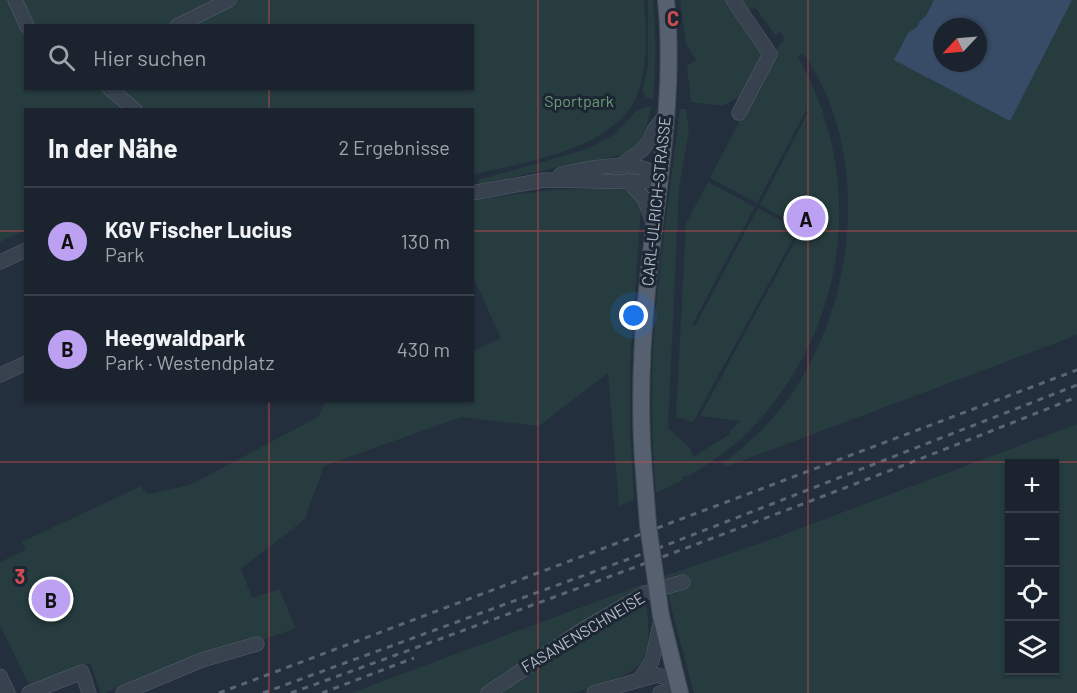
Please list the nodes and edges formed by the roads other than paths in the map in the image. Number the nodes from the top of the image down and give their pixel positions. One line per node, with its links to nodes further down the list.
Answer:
1 (15, 0): 5 (street)
2 (229, 0): 6 (street)
3 (666, 0): 10 (main road, CARL-ULRICH-STRASSE)
4 (733, 0): 9 (street)
5 (26, 24)
6 (181, 24)
7 (111, 90): 8 (street)
8 (133, 108)
9 (739, 113)
10 (666, 115): 11 (street); 12 (main road, CARL-ULRICH-STRASSE)
11 (620, 166): 12 (street); 13 (street)
12 (661, 178): 14 (street); 16 (main road, CARL-ULRICH-STRASSE)
13 (544, 180): 14 (street); 15 (street)
14 (628, 181): 16 (street)
15 (474, 193)
16 (655, 226): 22 (main road, CARL-ULRICH-STRASSE, bridge)
17 (24, 251): 18 (street)
18 (0, 262)
19 (24, 364): 20 (street)
20 (0, 375)
21 (683, 582): 31 (street, FASANENSCHNEISE)
22 (661, 617): 25 (street); 26 (main road, CARL-ULRICH-STRASSE)
23 (257, 644): 30 (street)
24 (0, 676): 27 (street)
25 (639, 680): 26 (street); 32 (street)
26 (679, 691): 33 (street)
27 (8, 693)
28 (29, 693): 29 (street)
29 (89, 693)
30 (123, 693)
31 (488, 693)
32 (594, 693)
33 (660, 693)

